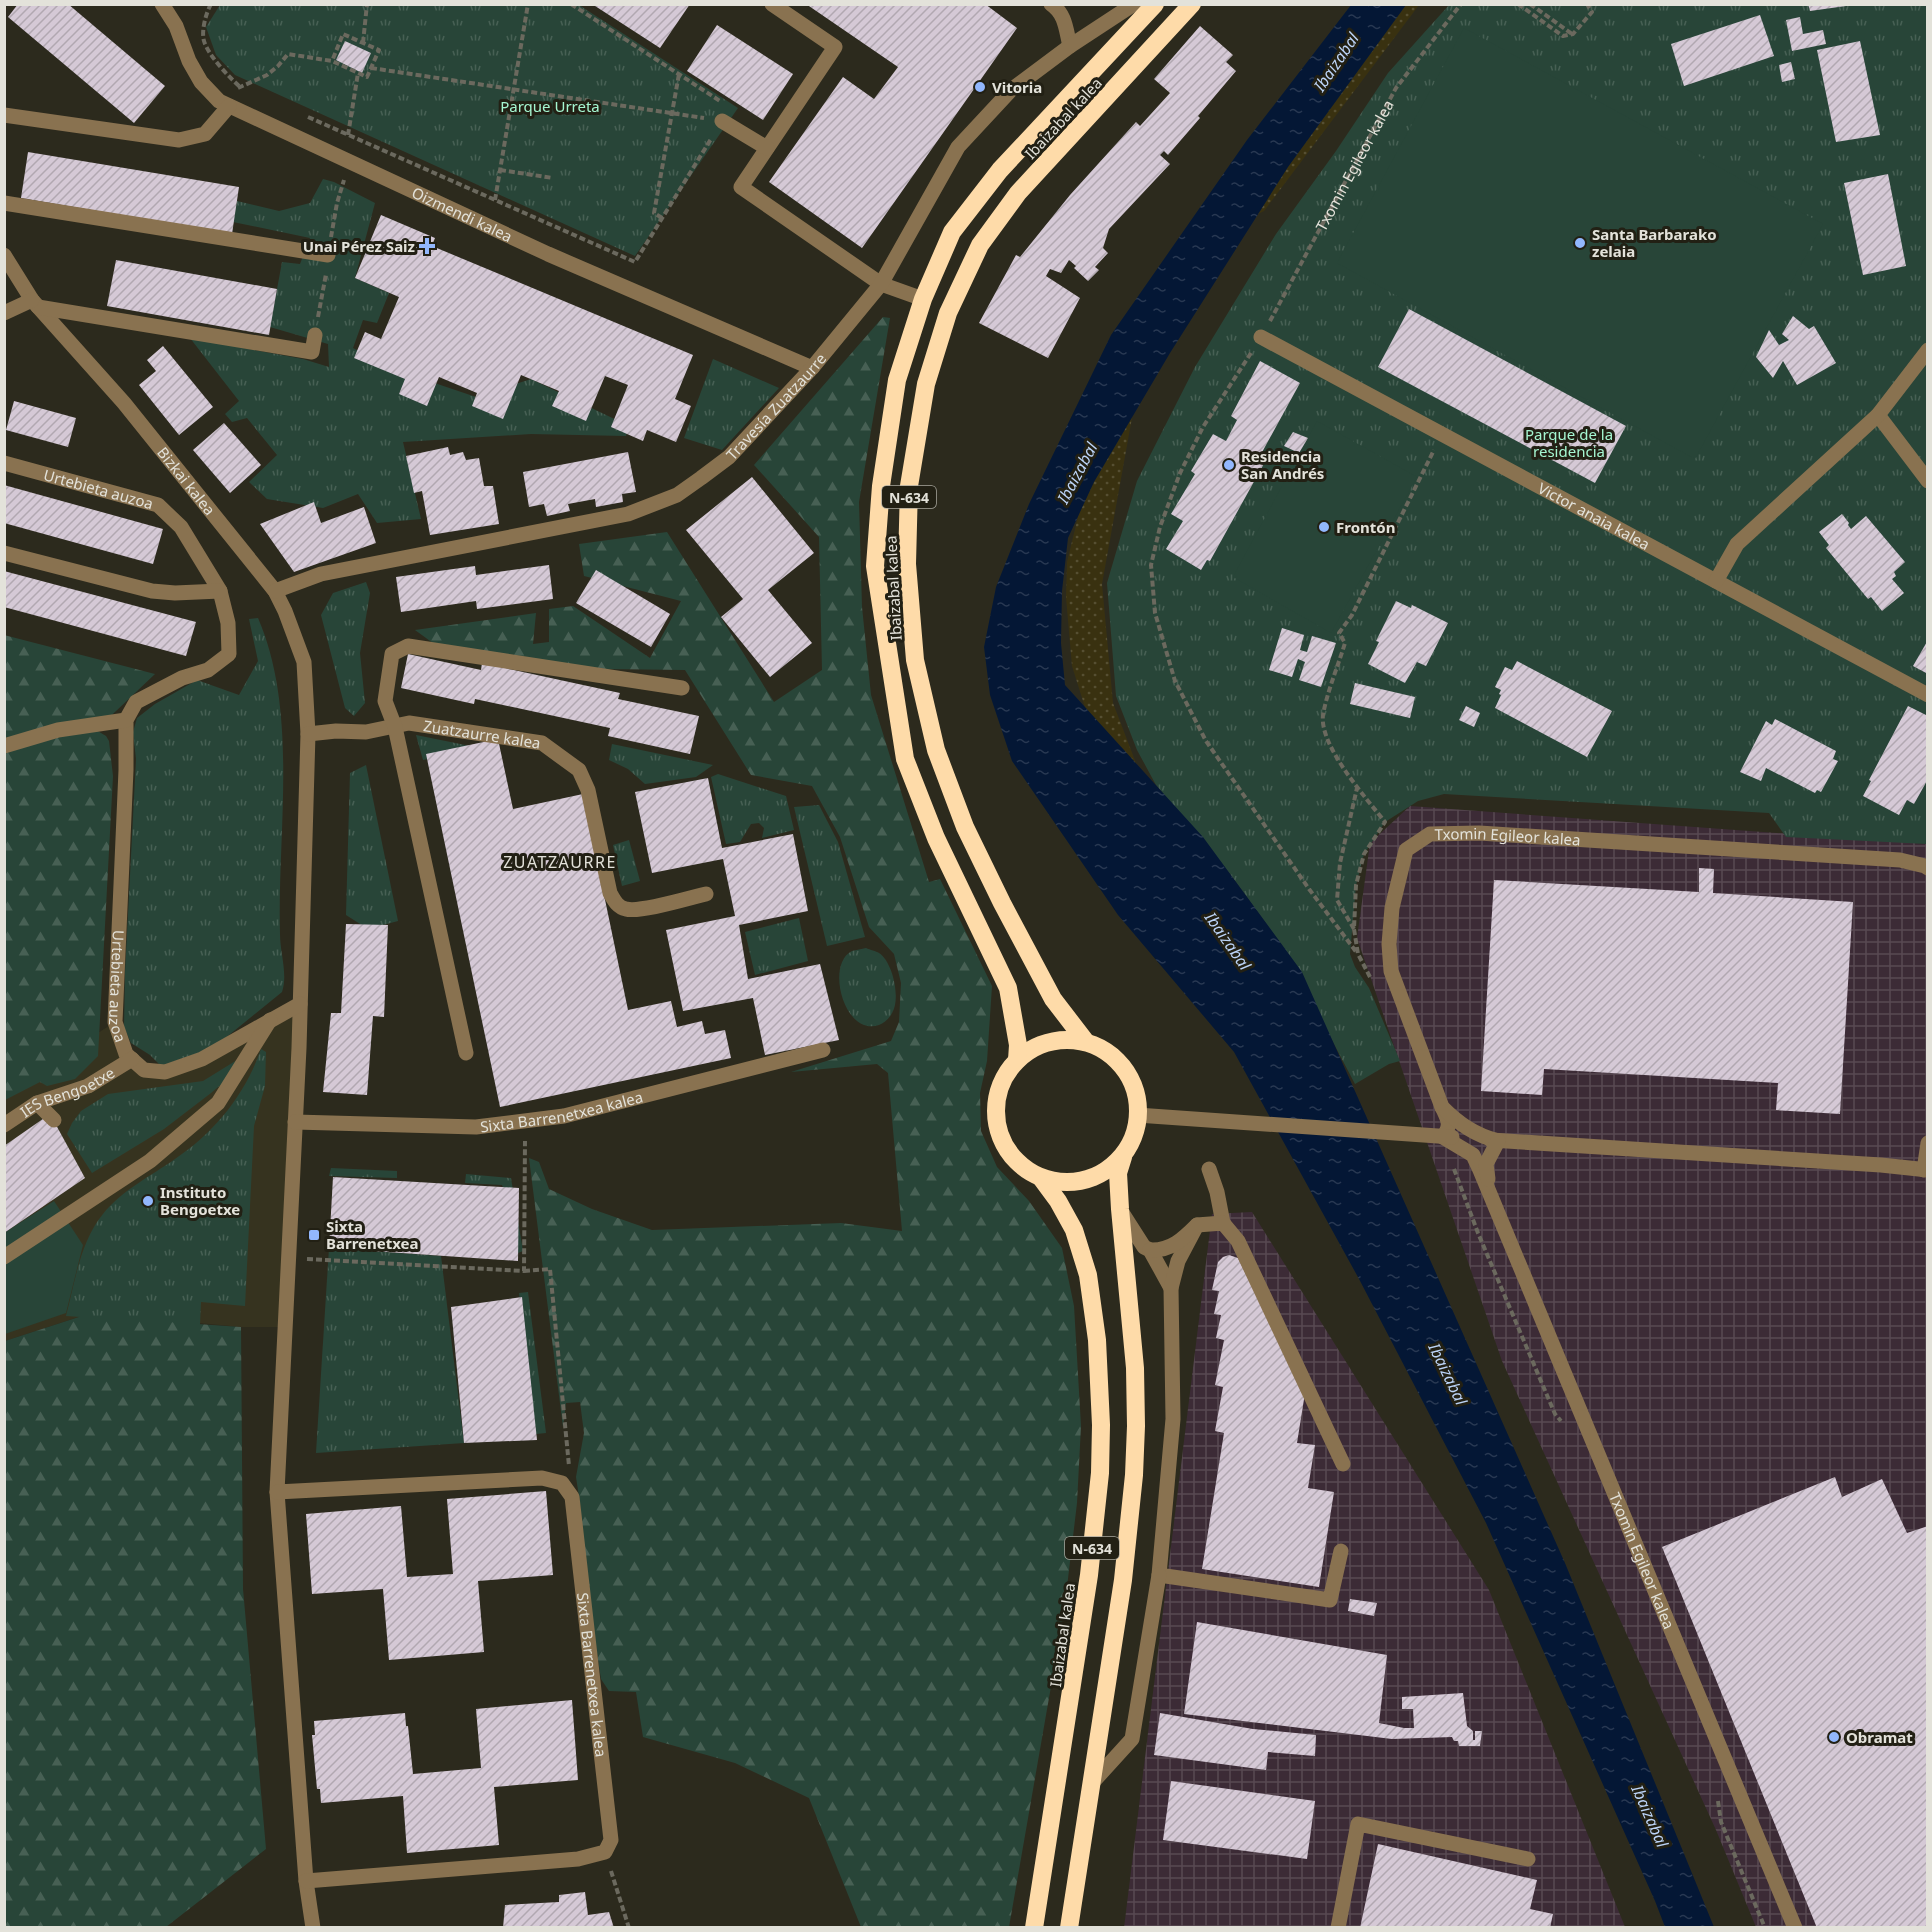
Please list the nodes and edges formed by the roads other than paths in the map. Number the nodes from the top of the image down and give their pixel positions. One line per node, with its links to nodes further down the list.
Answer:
1 (162, 4): 8 (street, Oizmendi kalea)
2 (772, 4): 11 (street)
3 (1051, 4): 7 (street)
4 (1134, 4): 7 (street, Travesía Zuatzaurre)
5 (1155, 4): 16 (highway, Ibaizabal kalea / N-634)
6 (1192, 4): 43 (highway, Ibaizabal kalea / N-634)
7 (1070, 46): 15 (street, Travesía Zuatzaurre)
8 (229, 106): 9 (street); 22 (street, Oizmendi kalea)
9 (4, 115)
10 (722, 121): 11 (street)
11 (767, 148): 15 (street)
12 (4, 203): 14 (street)
13 (4, 255): 17 (street, Bizkai kalea)
14 (328, 255)
15 (881, 284): 16 (street); 22 (street, Travesía Zuatzaurre)
16 (923, 298): 47 (highway, Ibaizabal kalea / N-634)
17 (35, 303): 18 (street); 19 (street); 29 (street, Bizkai kalea)
18 (4, 313)
19 (315, 335)
20 (1261, 337): 27 (street, Victor anaia kalea)
21 (1928, 350): 23 (street)
22 (812, 368): 29 (street, Travesía Zuatzaurre)
23 (1878, 415): 25 (street); 27 (street)
24 (4, 463): 28 (street, Urtebieta auzoa)
25 (1928, 481)
26 (4, 553): 28 (street)
27 (1716, 581): 32 (street, Victor anaia kalea)
28 (220, 591): 33 (street, Urtebieta auzoa)
29 (275, 591): 30 (street, Bizkai kalea)
30 (304, 662): 35 (street); 36 (street, Bizkai kalea)
31 (682, 688): 34 (street)
32 (1928, 695)
33 (126, 720): 37 (street); 46 (street, Urtebieta auzoa)
34 (395, 727): 35 (street, Zuatzaurre kalea); 40 (street, Zuatzaurre kalea); 45 (street)
35 (325, 732): 36 (street, Zuatzaurre kalea); 38 (street)
36 (308, 734): 38 (street)
37 (4, 746)
38 (304, 854): 41 (street)
39 (1928, 868): 49 (street, Txomin Egileor kalea)
40 (706, 894)
41 (300, 1004): 42 (street, Urtebieta auzoa); 52 (street)
42 (270, 1020): 46 (street, Urtebieta auzoa); 66 (street)
43 (1086, 1042): 47 (highway, N-634); 50 (highway, N-634)
44 (823, 1050): 52 (street, Sixta Barrenetxea kalea)
45 (466, 1053)
46 (132, 1059): 48 (street, IES Bengoetxe)
47 (1017, 1060): 60 (highway, N-634)
48 (37, 1103): 51 (street); 53 (street, IES Bengoetxe)
49 (1442, 1107): 54 (street); 55 (street, Txomin Egileor kalea)
50 (1137, 1115): 54 (street); 57 (highway, N-634)
51 (54, 1120)
52 (295, 1122): 69 (street)
53 (4, 1125)
54 (1443, 1137): 55 (street); 61 (street)
55 (1498, 1141): 59 (street); 61 (street)
56 (1928, 1143): 59 (street)
57 (1120, 1165): 60 (highway, N-634); 62 (highway, N-634)
58 (1209, 1169): 63 (street)
59 (1926, 1170)
60 (1041, 1178): 76 (highway, Ibaizabal kalea / N-634)
61 (1490, 1195): 79 (street, Txomin Egileor kalea)
62 (1119, 1209): 65 (street); 72 (highway, N-634)
63 (1223, 1223): 64 (street); 68 (street)
64 (1197, 1224): 65 (street); 67 (street)
65 (1150, 1250): 67 (street)
66 (4, 1257)
67 (1171, 1288): 71 (street)
68 (1343, 1464)
69 (278, 1492): 74 (street); 74 (street, Sixta Barrenetxea kalea)
70 (1341, 1551): 71 (street)
71 (1159, 1575): 72 (street)
72 (1092, 1783): 77 (highway, N-634)
73 (1528, 1858): 78 (street)
74 (306, 1881): 75 (street)
75 (313, 1928)
76 (1034, 1928)
77 (1069, 1928)
78 (1338, 1928)
79 (1796, 1928)

